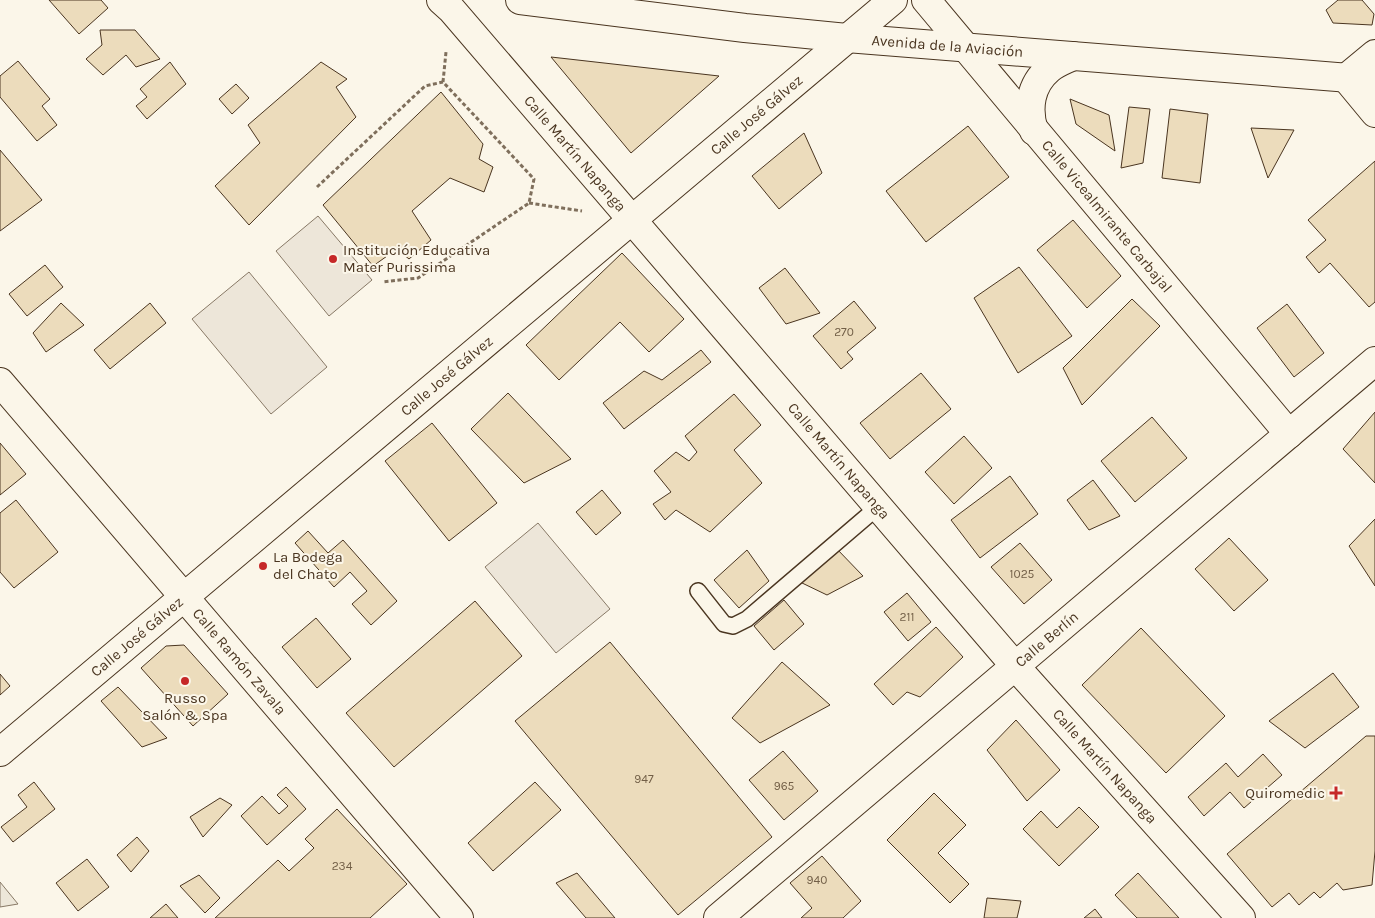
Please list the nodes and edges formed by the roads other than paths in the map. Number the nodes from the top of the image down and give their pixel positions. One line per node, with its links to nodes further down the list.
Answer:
1 (441, 0): 13 (street, Calle Martín Napanga)
2 (520, 0): 5 (street, Avenida de la Aviación)
3 (893, 0): 5 (street, Calle José Gálvez)
4 (926, 0): 6 (street, Calle Vicealmirante Carbajal)
5 (847, 38): 6 (street, Avenida de la Aviación); 13 (street, Calle José Gálvez)
6 (965, 48): 8 (street, Avenida de la Aviación); 12 (street, Calle Vicealmirante Carbajal)
7 (1375, 54): 9 (street)
8 (1073, 56): 9 (street, Avenida de la Aviación); 12 (street)
9 (1346, 78): 10 (street, Avenida de la Aviación); 11 (street)
10 (1375, 80)
11 (1375, 113)
12 (1034, 131): 16 (street, Calle Vicealmirante Carbajal)
13 (632, 219): 17 (street, Calle Martín Napanga); 19 (street, Calle José Gálvez)
14 (1375, 361): 16 (street, Calle Berlín)
15 (0, 382): 19 (street, Calle Ramón Zavala)
16 (1289, 434): 20 (street, Calle Berlín)
17 (879, 506): 18 (lane); 20 (street, Calle Martín Napanga)
18 (698, 591)
19 (184, 596): 21 (street, Calle José Gálvez); 22 (street, Calle Ramón Zavala)
20 (1015, 666): 23 (street, Calle Berlín); 24 (street, Calle Martín Napanga)
21 (0, 752)
22 (459, 918)
23 (718, 918)
24 (1240, 918)

